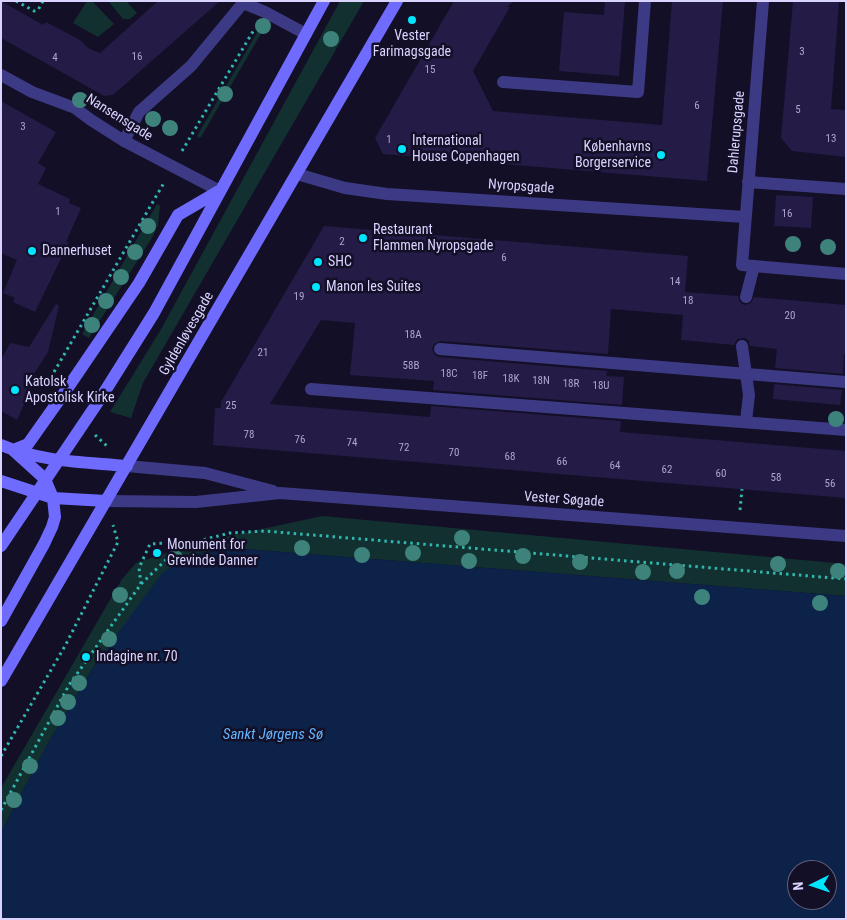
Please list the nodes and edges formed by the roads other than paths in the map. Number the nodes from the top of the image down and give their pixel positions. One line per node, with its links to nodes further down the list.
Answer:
1 (324, 1): 5 (street)
2 (397, 1): 9 (street, Gyldenløvesgade)
3 (645, 1): 7 (street)
4 (763, 1): 10 (street, Dahlerupsgade)
5 (306, 34): 8 (street); 12 (street)
6 (1, 75): 8 (street, Nansensgade)
7 (503, 82)
8 (124, 141): 12 (street, Nansensgade)
9 (297, 174): 13 (street, Nyropsgade); 26 (street, Gyldenløvesgade)
10 (748, 182): 11 (street); 13 (street, Dahlerupsgade)
11 (846, 189)
12 (220, 190): 24 (street); 25 (street)
13 (746, 217): 14 (street, Dahlerupsgade)
14 (748, 265): 15 (street); 16 (street, Dahlerupsgade)
15 (846, 274)
16 (746, 297)
17 (742, 346): 19 (street)
18 (440, 349): 19 (street)
19 (745, 374): 20 (street); 22 (street)
20 (846, 382)
21 (311, 389): 22 (street)
22 (746, 421): 23 (street)
23 (846, 430)
24 (7, 448): 25 (street); 27 (street)
25 (60, 459): 26 (street); 27 (street)
26 (127, 466): 30 (street, Vester Søgade); 32 (street, Gyldenløvesgade)
27 (45, 479): 29 (street); 31 (street)
28 (1, 481): 29 (street)
29 (36, 493): 31 (street); 34 (street)
30 (280, 493): 32 (street, Vester Søgade); 33 (street, Vester Søgade)
31 (53, 498): 32 (street); 35 (street)
32 (106, 501): 36 (street, Gyldenløvesgade)
33 (846, 536)
34 (1, 546)
35 (1, 621)
36 (1, 681)

